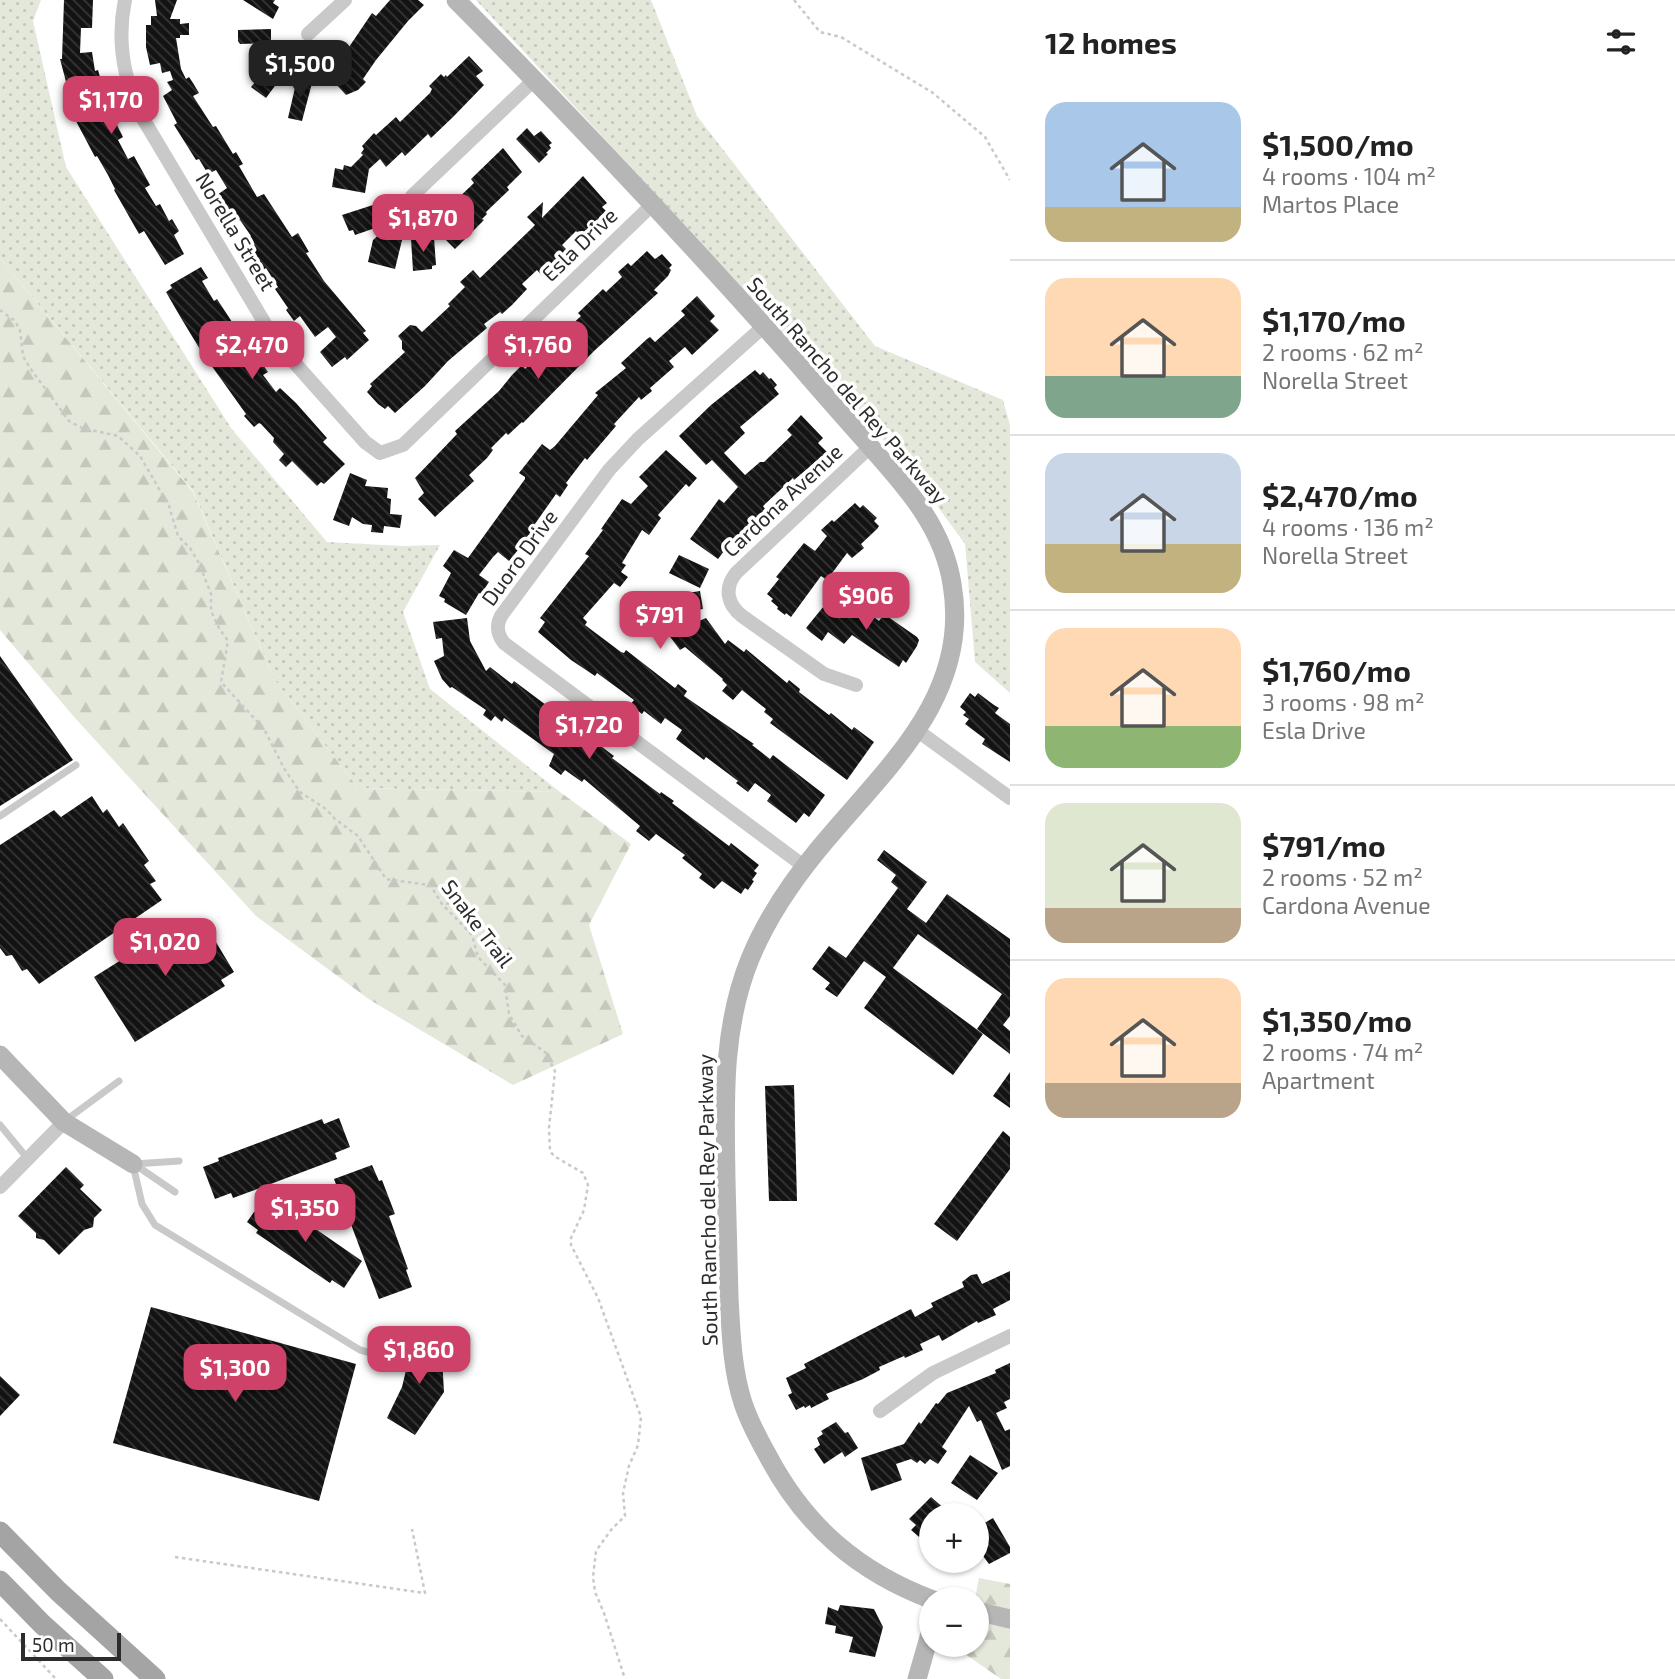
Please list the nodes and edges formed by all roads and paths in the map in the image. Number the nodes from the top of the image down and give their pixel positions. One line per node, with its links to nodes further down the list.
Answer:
1 (125, 0): 13 (street, Norella Street)
2 (345, 0): 5 (street)
3 (456, 0): 6 (street, South Rancho del Rey Parkway)
4 (794, 0): 7 (path)
5 (308, 34)
6 (535, 79): 8 (street); 9 (street, South Rancho del Rey Parkway)
7 (1010, 180)
8 (412, 196)
9 (653, 204): 11 (street, South Rancho del Rey Parkway); 13 (street, Esla Drive)
10 (0, 310): 44 (path, Snake Trail)
11 (764, 326): 12 (street, South Rancho del Rey Parkway); 19 (street, Duoro Drive)
12 (870, 447): 14 (street, Cardona Avenue); 15 (street, South Rancho del Rey Parkway)
13 (380, 453)
14 (856, 685)
15 (918, 731): 17 (street); 19 (street, South Rancho del Rey Parkway)
16 (76, 765): 18 (lane)
17 (1010, 798)
18 (0, 816)
19 (805, 867): 36 (street, South Rancho del Rey Parkway)
20 (0, 1055): 22 (street)
21 (120, 1081): 22 (lane)
22 (64, 1122): 24 (street); 26 (street)
23 (0, 1125): 24 (lane)
24 (28, 1159): 27 (street)
25 (179, 1161): 26 (lane)
26 (133, 1164): 28 (lane); 30 (lane)
27 (0, 1187)
28 (175, 1192)
29 (1010, 1336): 31 (street)
30 (386, 1357)
31 (880, 1411)
32 (412, 1529): 34 (path)
33 (0, 1532): 43 (main road)
34 (175, 1557)
35 (0, 1581): 42 (main road)
36 (919, 1595)
37 (989, 1614): 39 (street)
38 (0, 1619): 41 (path)
39 (1010, 1619)
40 (923, 1657): 45 (street)
41 (56, 1679)
42 (103, 1679)
43 (155, 1679)
44 (625, 1679)
45 (916, 1679)

